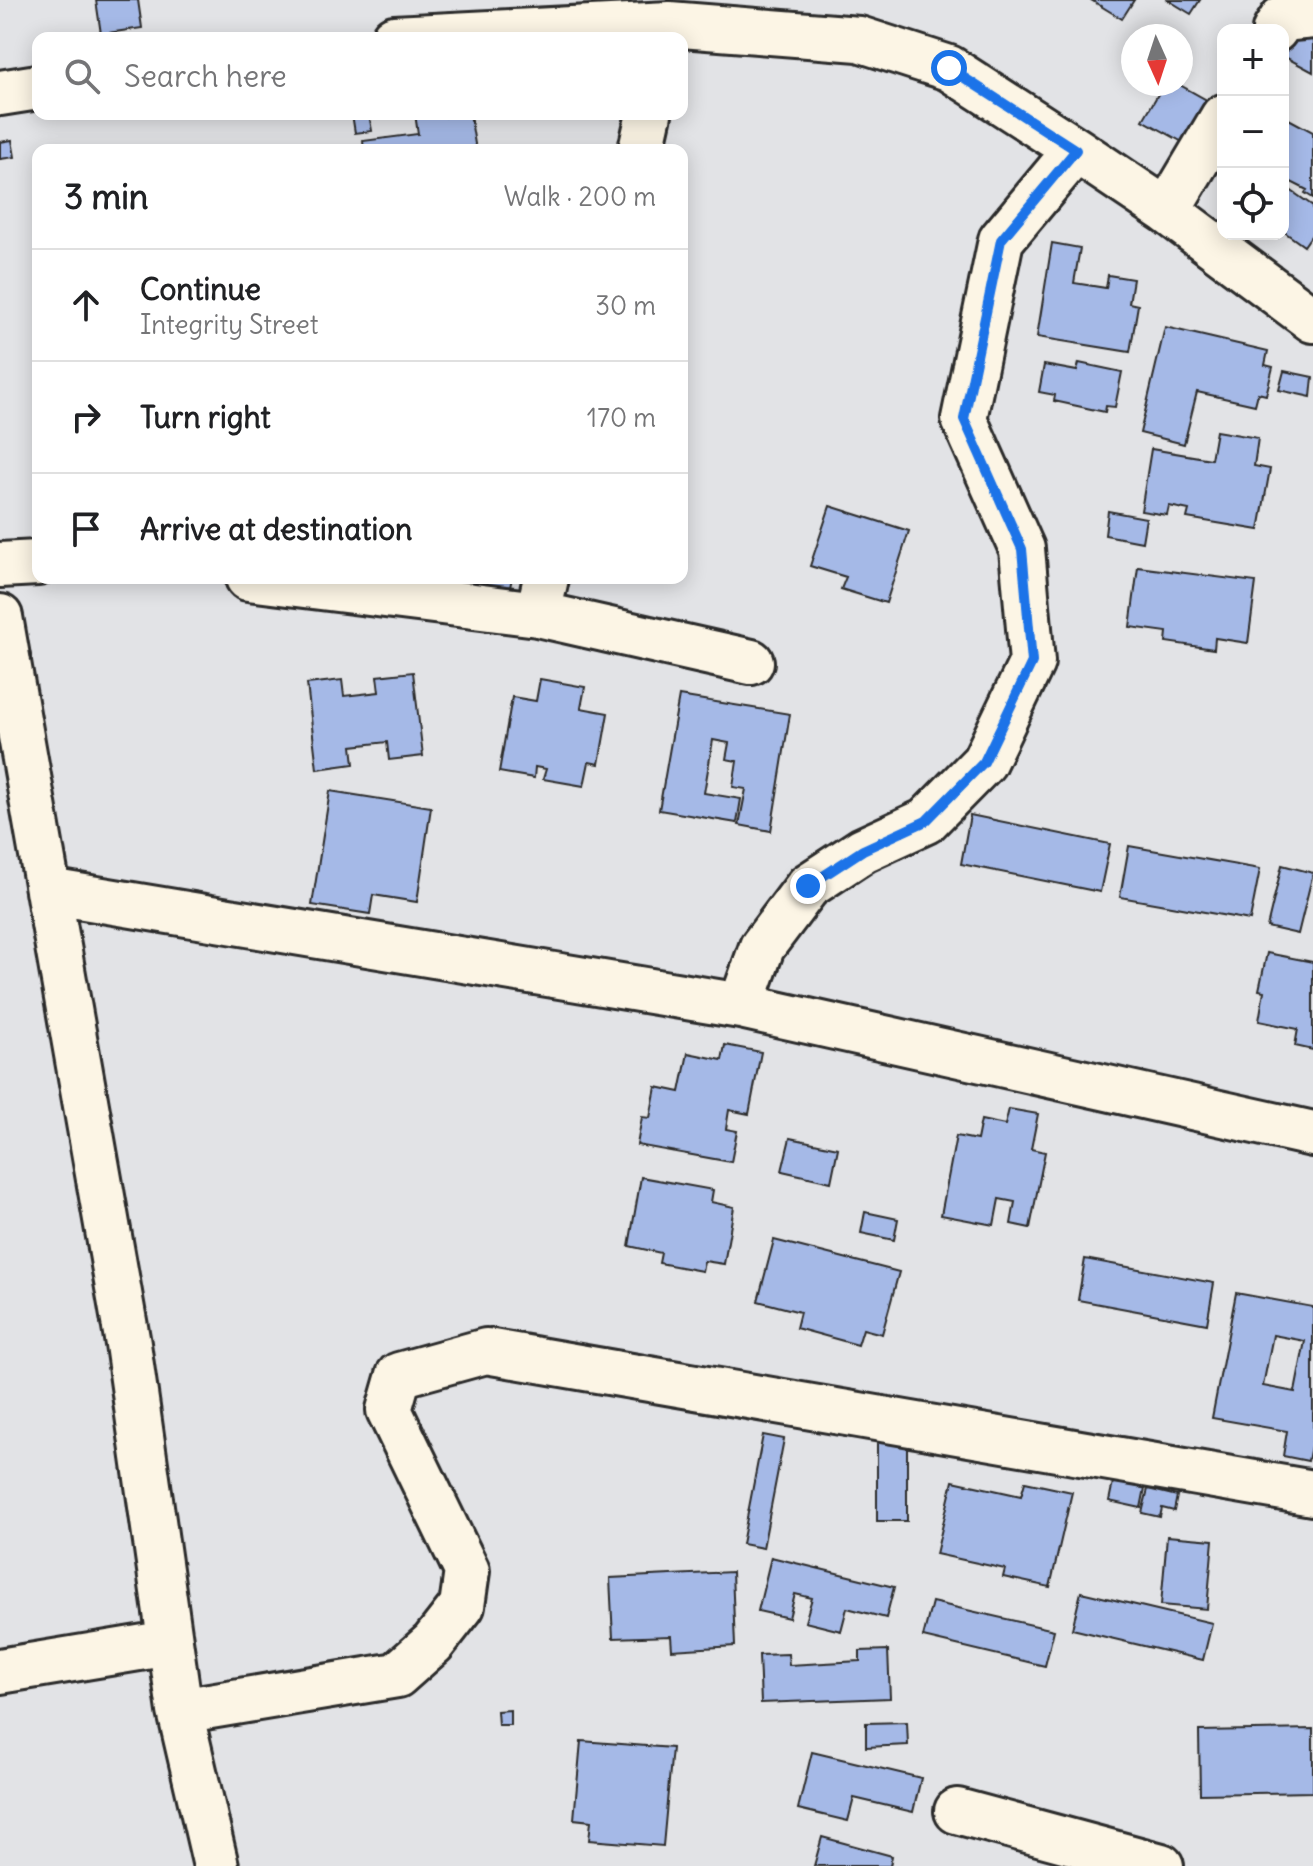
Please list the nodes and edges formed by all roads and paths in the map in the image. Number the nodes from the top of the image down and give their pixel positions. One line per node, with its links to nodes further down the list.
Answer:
1 (1313, 16): 2 (street)
2 (1279, 24)
3 (668, 31): 4 (street); 10 (street)
4 (629, 32)
5 (32, 88): 6 (street)
6 (0, 93)
7 (648, 120): 9 (street)
8 (1217, 127): 11 (street)
9 (642, 144)
10 (1076, 150): 11 (street); 20 (street)
11 (1167, 211): 12 (street)
12 (1313, 320)
13 (32, 563): 14 (street)
14 (0, 565)
15 (346, 584): 16 (street)
16 (542, 596): 18 (street)
17 (0, 617): 19 (street)
18 (751, 662)
19 (48, 891): 20 (street); 23 (street)
20 (741, 1006): 21 (street)
21 (1313, 1134)
22 (1313, 1493): 25 (street)
23 (169, 1643): 24 (street); 25 (street)
24 (0, 1671)
25 (180, 1711): 27 (street)
26 (957, 1811): 28 (street)
27 (216, 1866)
28 (1161, 1866)

